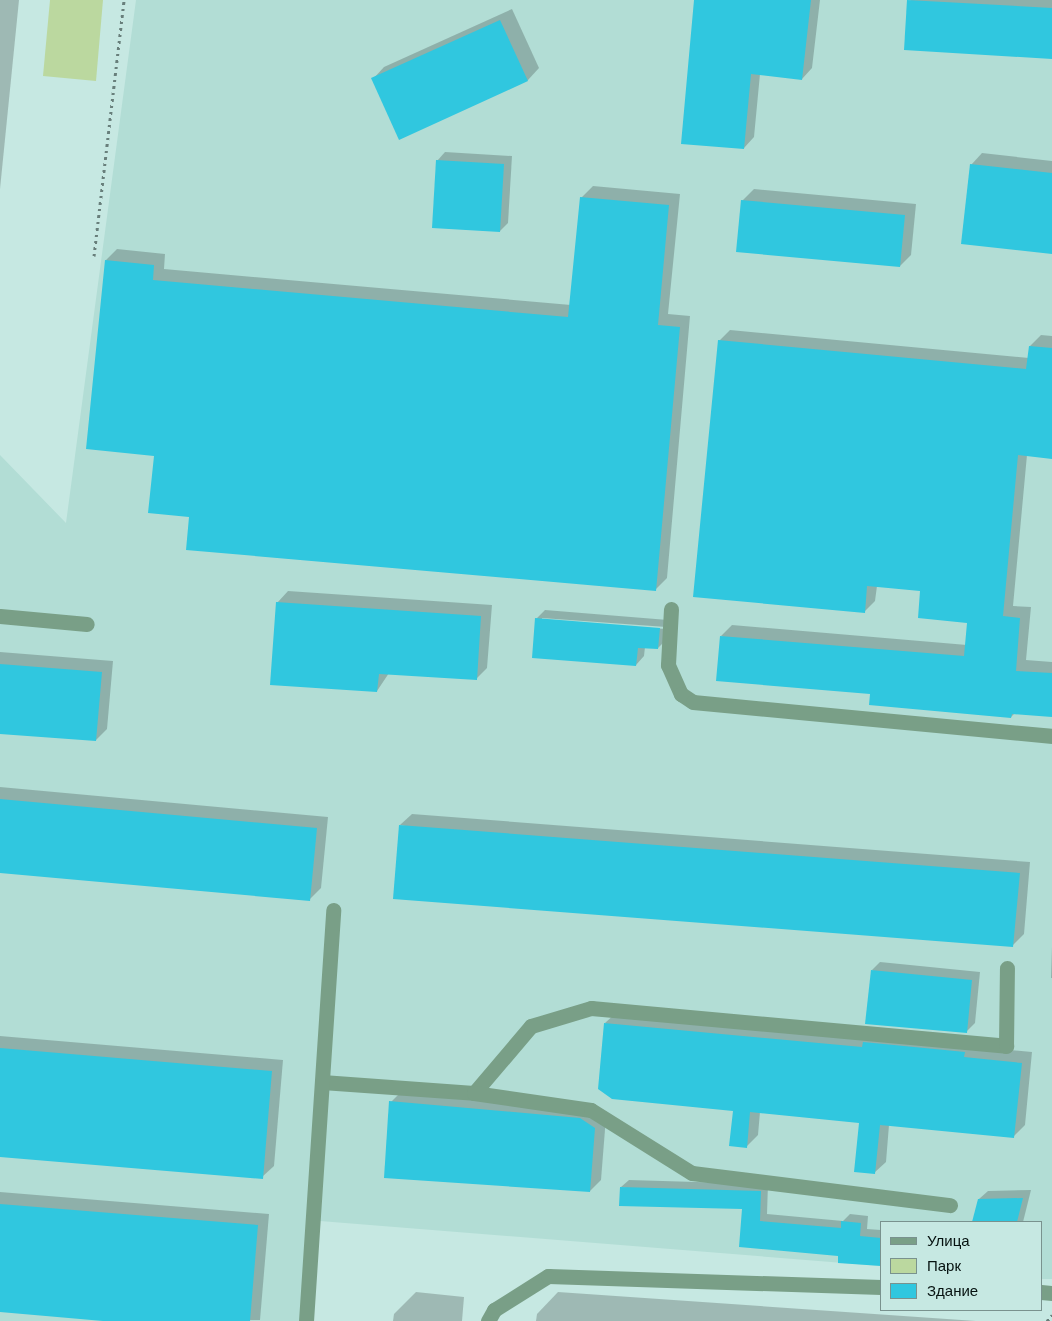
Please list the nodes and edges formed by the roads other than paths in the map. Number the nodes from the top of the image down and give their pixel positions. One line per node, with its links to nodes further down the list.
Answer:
1 (671, 610): 4 (lane)
2 (0, 616): 3 (lane)
3 (87, 624)
4 (1052, 736)
5 (333, 910): 7 (lane)
6 (1007, 968): 8 (lane)
7 (322, 1082): 8 (lane); 11 (lane)
8 (474, 1093): 9 (lane)
9 (950, 1205)
10 (880, 1287): 12 (lane)
11 (306, 1321)
12 (488, 1321)

